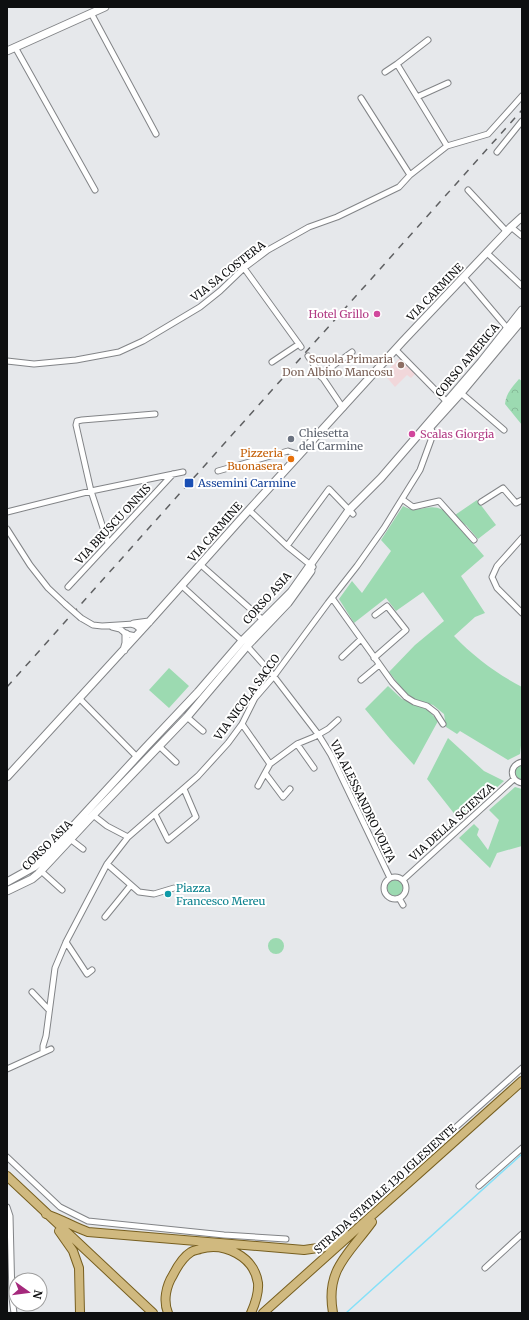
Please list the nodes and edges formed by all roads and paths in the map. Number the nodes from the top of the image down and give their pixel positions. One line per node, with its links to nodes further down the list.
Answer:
1 (105, 7): 2 (street)
2 (91, 13): 4 (street); 13 (street)
3 (428, 40): 6 (street)
4 (15, 47): 5 (street); 17 (street)
5 (7, 51)
6 (397, 64): 7 (street); 10 (street)
7 (385, 72)
8 (448, 83): 10 (street)
9 (522, 96): 14 (street, VIA SA COSTERA)
10 (417, 97): 14 (street)
11 (361, 98): 16 (street)
12 (522, 121): 15 (street)
13 (156, 134)
14 (447, 146): 16 (street, VIA SA COSTERA)
15 (497, 152)
16 (410, 175): 23 (street, VIA SA COSTERA)
17 (94, 190)
18 (468, 190): 20 (street)
19 (522, 217): 20 (street, VIA CARMINE)
20 (509, 229): 21 (street); 22 (street, VIA CARMINE)
21 (522, 236)
22 (487, 253): 24 (street, VIA CARMINE); 25 (street)
23 (244, 268): 32 (street, VIA SA COSTERA); 33 (street)
24 (464, 278): 28 (street); 29 (street, VIA CARMINE)
25 (522, 286)
26 (522, 310): 27 (street, CORSO AMERICA)
27 (520, 322): 28 (street, CORSO AMERICA); 35 (street, CORSO AMERICA)
28 (508, 329): 36 (street, CORSO AMERICA)
29 (396, 350): 36 (street); 37 (street, VIA CARMINE)
30 (352, 352): 34 (street)
31 (308, 356): 34 (street)
32 (7, 361)
33 (272, 362)
34 (321, 377): 37 (street)
35 (461, 393): 39 (street, CORSO AMERICA); 40 (street)
36 (446, 401): 39 (street, CORSO AMERICA)
37 (343, 408): 41 (street, VIA CARMINE)
38 (155, 414): 45 (street)
39 (429, 425): 46 (street, VIA NICOLA SACCO); 51 (street, CORSO AMERICA)
40 (504, 430)
41 (300, 454): 42 (street); 49 (street, VIA CARMINE)
42 (218, 471)
43 (183, 472): 44 (street)
44 (173, 474): 45 (street); 55 (street, VIA BRUSCU ONNIS)
45 (91, 491): 50 (street); 55 (street)
46 (402, 499): 54 (street); 61 (street, VIA NICOLA SACCO)
47 (522, 500): 48 (street)
48 (481, 502)
49 (248, 510): 56 (street); 57 (street, VIA CARMINE)
50 (7, 512)
51 (351, 512): 56 (street); 58 (street, CORSO AMERICA)
52 (7, 529): 67 (street, bridge)
53 (522, 538): 62 (street)
54 (474, 540)
55 (108, 543): 60 (street, VIA BRUSCU ONNIS)
56 (287, 546): 58 (street)
57 (201, 565): 59 (street, VIA CARMINE); 64 (street)
58 (312, 566): 64 (street, CORSO ASIA); 71 (street, CORSO ASIA)
59 (182, 586): 65 (street, VIA CARMINE); 71 (street, VIA ALESSANDRO VOLTA)
60 (68, 587)
61 (332, 598): 70 (street); 76 (street, VIA NICOLA SACCO)
62 (522, 613)
63 (375, 615): 74 (street)
64 (263, 620): 71 (street, CORSO ASIA)
65 (150, 622): 66 (street); 68 (street, VIA CARMINE)
66 (134, 624): 67 (street); 68 (street)
67 (108, 626): 69 (street)
68 (139, 633): 69 (street); 72 (street, VIA CARMINE)
69 (126, 634): 72 (street)
70 (362, 639): 73 (street); 74 (street)
71 (244, 643): 76 (street, VIA ALESSANDRO VOLTA); 79 (street, CORSO ASIA); 87 (street, CORSO ASIA)
72 (123, 650): 78 (street, VIA CARMINE)
73 (342, 657)
74 (374, 658): 75 (street)
75 (379, 665): 77 (street); 82 (street)
76 (274, 676): 81 (street, VIA NICOLA SACCO); 84 (street, VIA ALESSANDRO VOLTA)
77 (361, 680)
78 (79, 698): 87 (street); 93 (street, VIA CARMINE)
79 (186, 717): 83 (street); 86 (street, CORSO ASIA)
80 (338, 720): 84 (street)
81 (242, 724): 90 (street); 97 (street, VIA NICOLA SACCO)
82 (443, 724)
83 (203, 731)
84 (318, 734): 85 (street); 106 (street, VIA ALESSANDRO VOLTA)
85 (297, 744): 90 (street); 91 (street)
86 (159, 746): 88 (street); 100 (street, CORSO ASIA)
87 (137, 757): 108 (street, CORSO ASIA)
88 (176, 762)
89 (522, 762): 94 (street)
90 (270, 764): 92 (street)
91 (314, 768)
92 (265, 773): 96 (street); 98 (street)
93 (7, 777)
94 (514, 779): 95 (street); 107 (street, VIA DELLA SCIENZA)
95 (522, 783)
96 (258, 786)
97 (184, 789): 99 (street, VIA NICOLA SACCO); 99 (street)
98 (290, 789)
99 (155, 814): 101 (street, VIA NICOLA SACCO)
100 (93, 815): 101 (street); 102 (street, CORSO ASIA)
101 (128, 837): 104 (street, VIA NICOLA SACCO)
102 (70, 838): 103 (street); 105 (street, CORSO ASIA)
103 (83, 849)
104 (107, 864): 109 (street); 116 (street, VIA NICOLA SACCO)
105 (41, 871): 111 (street); 112 (street, CORSO ASIA)
106 (390, 878): 107 (street); 113 (street)
107 (403, 880): 113 (street)
108 (7, 882)
109 (131, 885): 110 (street); 115 (street)
110 (174, 888)
111 (62, 890)
112 (7, 891)
113 (399, 898): 114 (street)
114 (403, 906)
115 (105, 917)
116 (66, 942): 117 (street); 119 (street, VIA NICOLA SACCO)
117 (92, 970)
118 (32, 992): 119 (street)
119 (50, 1010): 121 (street, VIA NICOLA SACCO)
120 (52, 1049): 121 (street)
121 (43, 1052): 123 (street)
122 (522, 1068): 127 (street)
123 (7, 1069)
124 (522, 1081): 134 (main road, STRADA STATALE 130 IGLESIENTE)
125 (522, 1088): 133 (main road, STRADA STATALE 130 IGLESIENTE)
126 (522, 1148): 130 (street)
127 (427, 1153)
128 (7, 1157): 136 (street)
129 (7, 1176): 132 (main road)
130 (479, 1186)
131 (7, 1208): 138 (street)
132 (46, 1214): 134 (main road); 139 (main road); 140 (main road)
133 (372, 1222): 144 (main road, STRADA STATALE 130 IGLESIENTE); 145 (main road)
134 (360, 1225): 143 (main road, STRADA STATALE 130 IGLESIENTE)
135 (522, 1234): 137 (street)
136 (286, 1238)
137 (485, 1268)
138 (14, 1313)
139 (80, 1313)
140 (153, 1313)
141 (168, 1313): 142 (main road)
142 (252, 1313)
143 (263, 1313)
144 (271, 1313)
145 (333, 1313)

